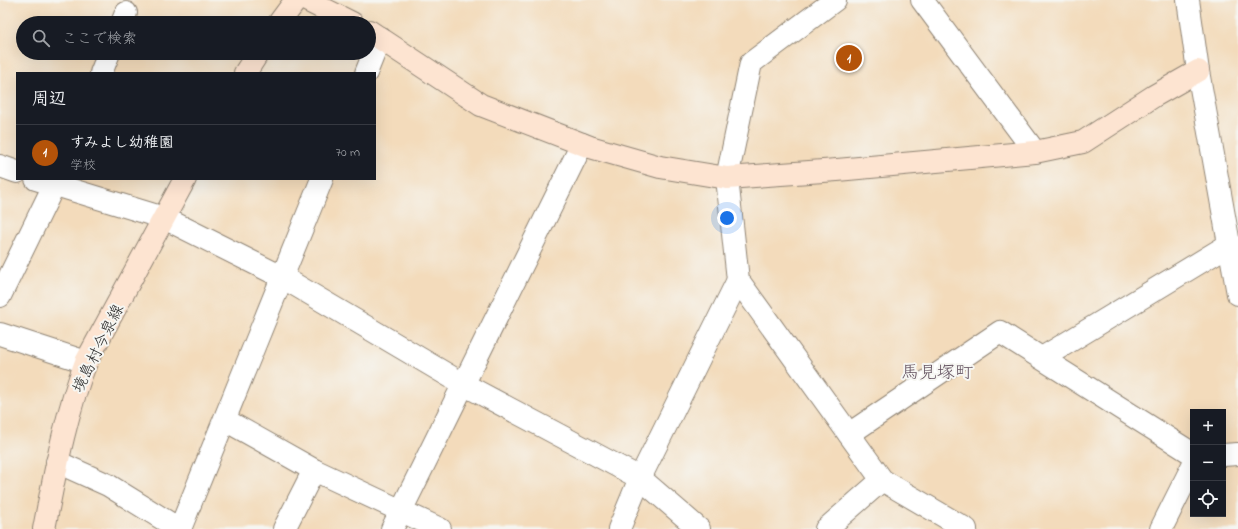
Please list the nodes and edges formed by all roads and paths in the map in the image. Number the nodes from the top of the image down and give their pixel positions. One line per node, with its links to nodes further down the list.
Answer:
1 (296, 0): 6 (street)
2 (306, 0): 7 (street)
3 (836, 0): 20 (street)
4 (922, 0): 17 (street)
5 (1188, 0): 12 (street)
6 (284, 16)
7 (338, 16)
8 (376, 36): 16 (street)
9 (106, 60): 13 (street)
10 (253, 60): 14 (street)
11 (369, 60): 15 (street)
12 (1198, 71): 17 (street); 24 (street)
13 (101, 72)
14 (246, 72)
15 (366, 72)
16 (582, 144): 20 (street); 34 (street)
17 (1035, 152): 20 (street)
18 (0, 166): 19 (street)
19 (16, 172)
20 (727, 178): 28 (street)
21 (184, 180): 25 (street, 境島村今泉線)
22 (322, 180): 27 (street)
23 (49, 181): 25 (street); 30 (street)
24 (1231, 217): 26 (street)
25 (164, 218): 27 (street); 33 (street, 境島村今泉線)
26 (1230, 244): 29 (street); 32 (street)
27 (282, 277): 34 (street); 35 (street)
28 (738, 280): 36 (street); 43 (street)
29 (1238, 294)
30 (0, 296)
31 (0, 334): 33 (street)
32 (1042, 358): 36 (street); 37 (street)
33 (86, 362): 40 (street, 境島村今泉線)
34 (462, 384): 43 (street); 45 (street)
35 (225, 420): 41 (street); 47 (street)
36 (849, 434): 44 (street)
37 (1190, 452)
38 (1238, 454): 39 (street)
39 (1226, 455)
40 (57, 462): 46 (street, 境島村今泉線); 47 (street)
41 (314, 470): 45 (street); 48 (street)
42 (1190, 471): 54 (street)
43 (640, 478): 50 (street); 51 (street)
44 (882, 480): 52 (street); 53 (street)
45 (397, 520): 49 (street)
46 (44, 529)
47 (179, 529)
48 (284, 529)
49 (440, 529)
50 (619, 529)
51 (699, 529)
52 (826, 529)
53 (966, 529)
54 (1161, 529)

